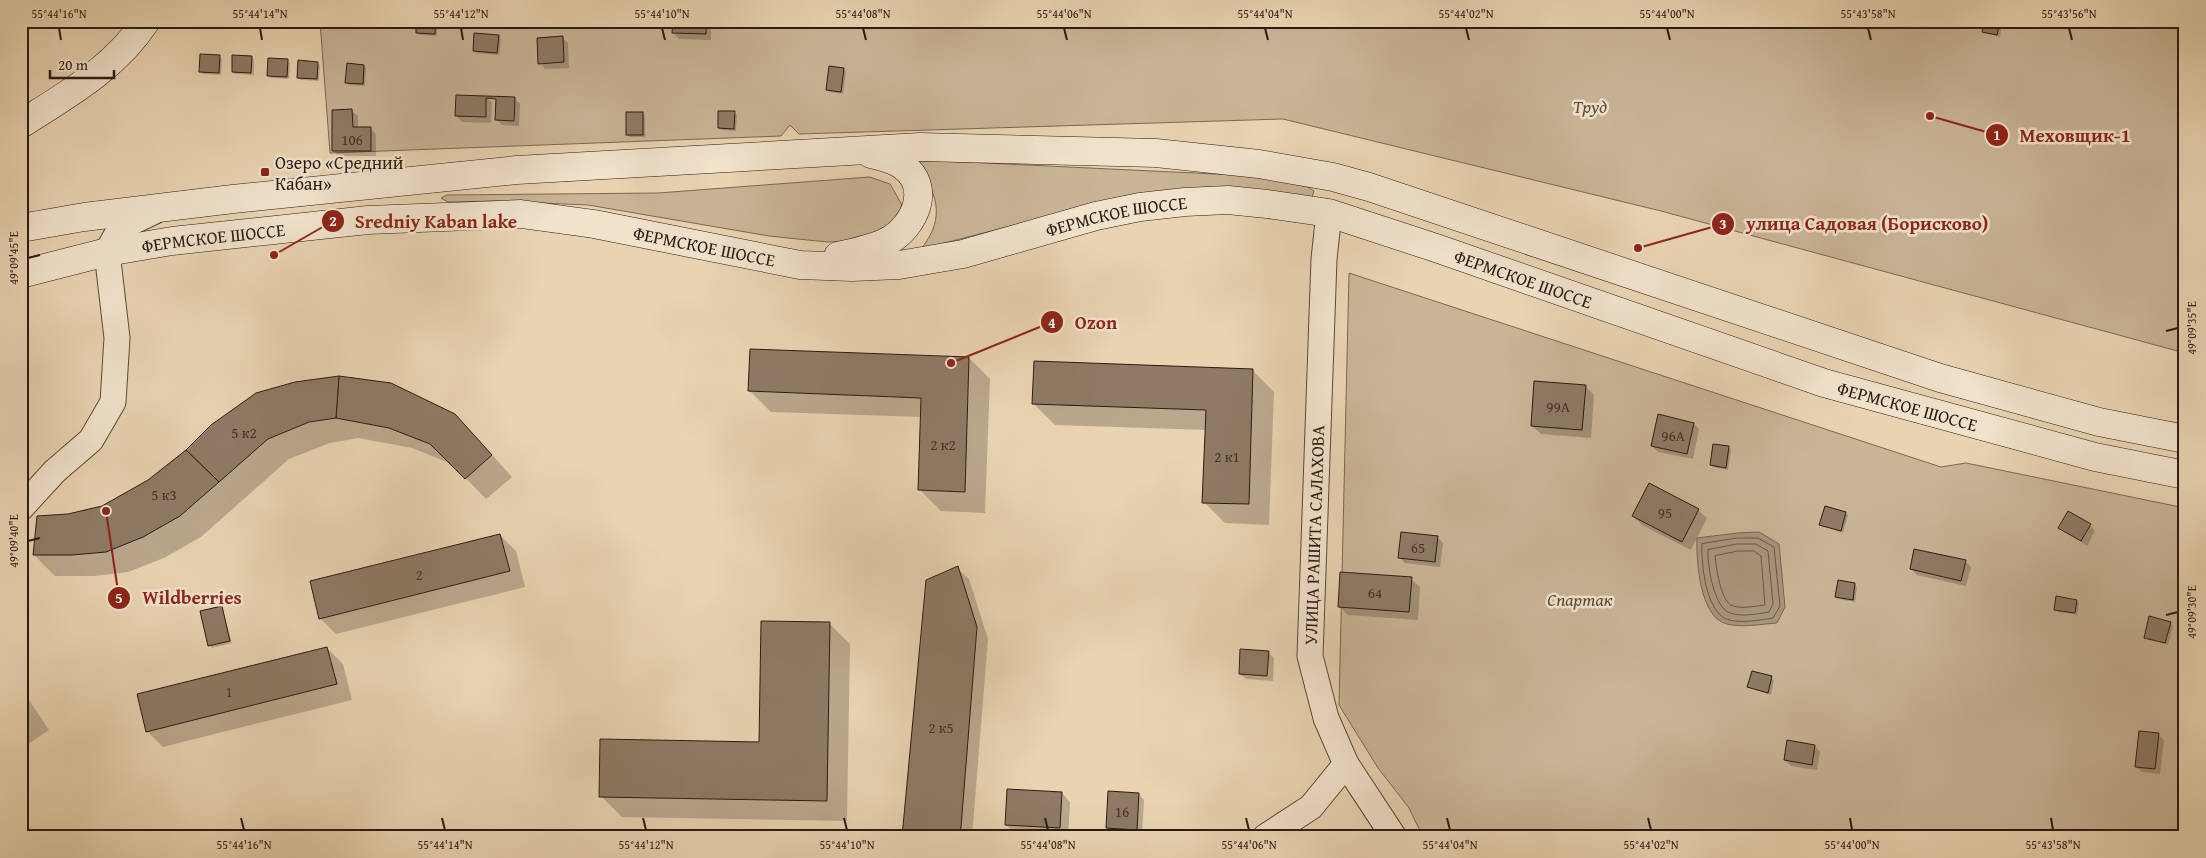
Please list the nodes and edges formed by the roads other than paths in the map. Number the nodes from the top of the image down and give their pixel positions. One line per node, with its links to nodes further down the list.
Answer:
1 (146, 21): 2 (main road)
2 (21, 124)
3 (856, 151): 4 (main road, ФЕРМСКОЕ ШОССЕ); 5 (main road, ФЕРМСКОЕ ШОССЕ); 9 (main road)
4 (1333, 177): 6 (main road); 11 (main road, ФЕРМСКОЕ ШОССЕ)
5 (161, 208): 7 (main road, ФЕРМСКОЕ ШОССЕ); 8 (street)
6 (1329, 213): 9 (main road, ФЕРМСКОЕ ШОССЕ); 12 (main road, ФЕРМСКОЕ ШОССЕ); 14 (street, УЛИЦА РАШИТА САЛАХОВА)
7 (21, 228)
8 (107, 252): 9 (main road, ФЕРМСКОЕ ШОССЕ); 10 (main road, ФЕРМСКОЕ ШОССЕ); 13 (street)
9 (800, 265)
10 (21, 274)
11 (2185, 440)
12 (2185, 475)
13 (21, 508)
14 (1346, 764): 15 (street); 16 (street, УЛИЦА РАШИТА САЛАХОВА)
15 (1265, 837)
16 (1394, 837)

